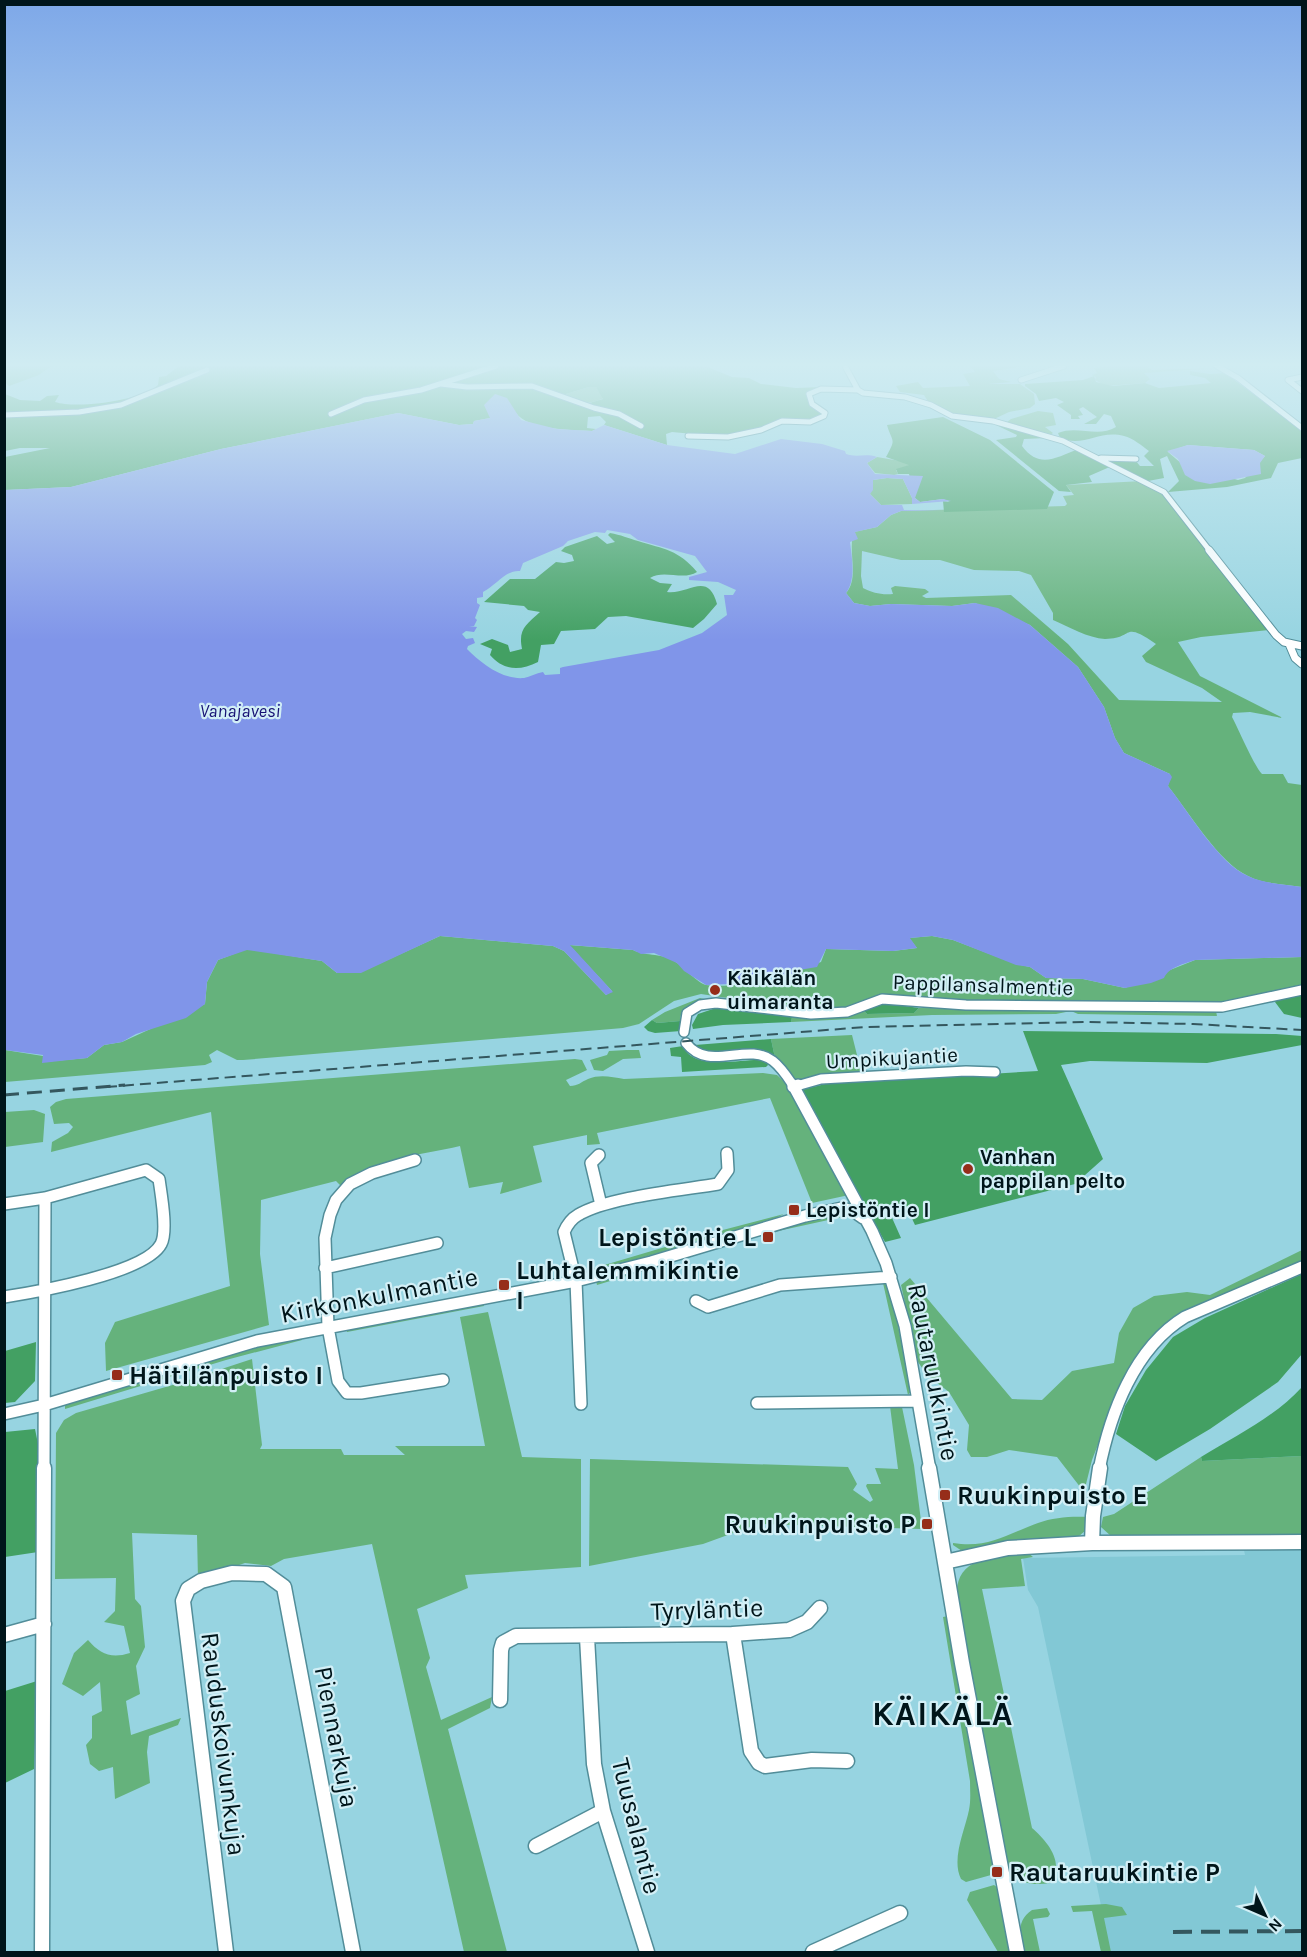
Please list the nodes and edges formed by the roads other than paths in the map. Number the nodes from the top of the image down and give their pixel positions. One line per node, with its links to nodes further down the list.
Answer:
1 (1099, 458): 2 (street); 3 (street)
2 (1136, 459)
3 (1289, 644): 4 (street); 5 (street)
4 (1302, 646)
5 (1302, 664)
6 (1302, 990): 7 (street, Pappilansalmentie)
7 (684, 1032)
8 (686, 1043): 10 (street, Rautaruukintie)
9 (995, 1072): 10 (street, Umpikujantie)
10 (793, 1087): 17 (street, Rautaruukintie)
11 (727, 1153): 16 (street)
12 (599, 1155): 16 (street)
13 (415, 1160): 20 (street)
14 (45, 1198): 15 (street); 23 (street); 23 (street)
15 (4, 1204)
16 (601, 1205): 22 (street)
17 (865, 1220): 21 (street, Rautaruukintie); 22 (street, Kirkonkulmantie)
18 (437, 1243): 20 (street)
19 (1302, 1266): 34 (street)
20 (325, 1268): 26 (street)
21 (891, 1277): 25 (street); 28 (street, Rautaruukintie)
22 (576, 1281): 26 (street, Kirkonkulmantie); 29 (street)
23 (45, 1291): 24 (street); 31 (street)
24 (4, 1297)
25 (696, 1301)
26 (328, 1327): 27 (street); 31 (street, Kirkonkulmantie)
27 (443, 1380)
28 (918, 1401): 30 (street); 35 (street, Rautaruukintie)
29 (581, 1404)
30 (758, 1404)
31 (44, 1405): 32 (street, Kirkonkulmantie); 38 (street)
32 (4, 1414)
33 (1302, 1542): 34 (street)
34 (1092, 1543): 35 (street)
35 (945, 1562): 52 (street, Rautaruukintie)
36 (232, 1573): 48 (street, Rauduskoivunkuja); 49 (street, Piennarkuja)
37 (820, 1608): 39 (street, Tyryläntie)
38 (44, 1624): 40 (street); 47 (street)
39 (733, 1634): 41 (street, Tyryläntie); 43 (street)
40 (4, 1635)
41 (587, 1637): 42 (street, Tyryläntie); 44 (street, Tuusalantie)
42 (500, 1700)
43 (847, 1761)
44 (603, 1811): 45 (street); 50 (street, Tuusalantie)
45 (536, 1846)
46 (900, 1913): 51 (street)
47 (42, 1953)
48 (226, 1953)
49 (353, 1953)
50 (647, 1953)
51 (813, 1953)
52 (1017, 1953)

